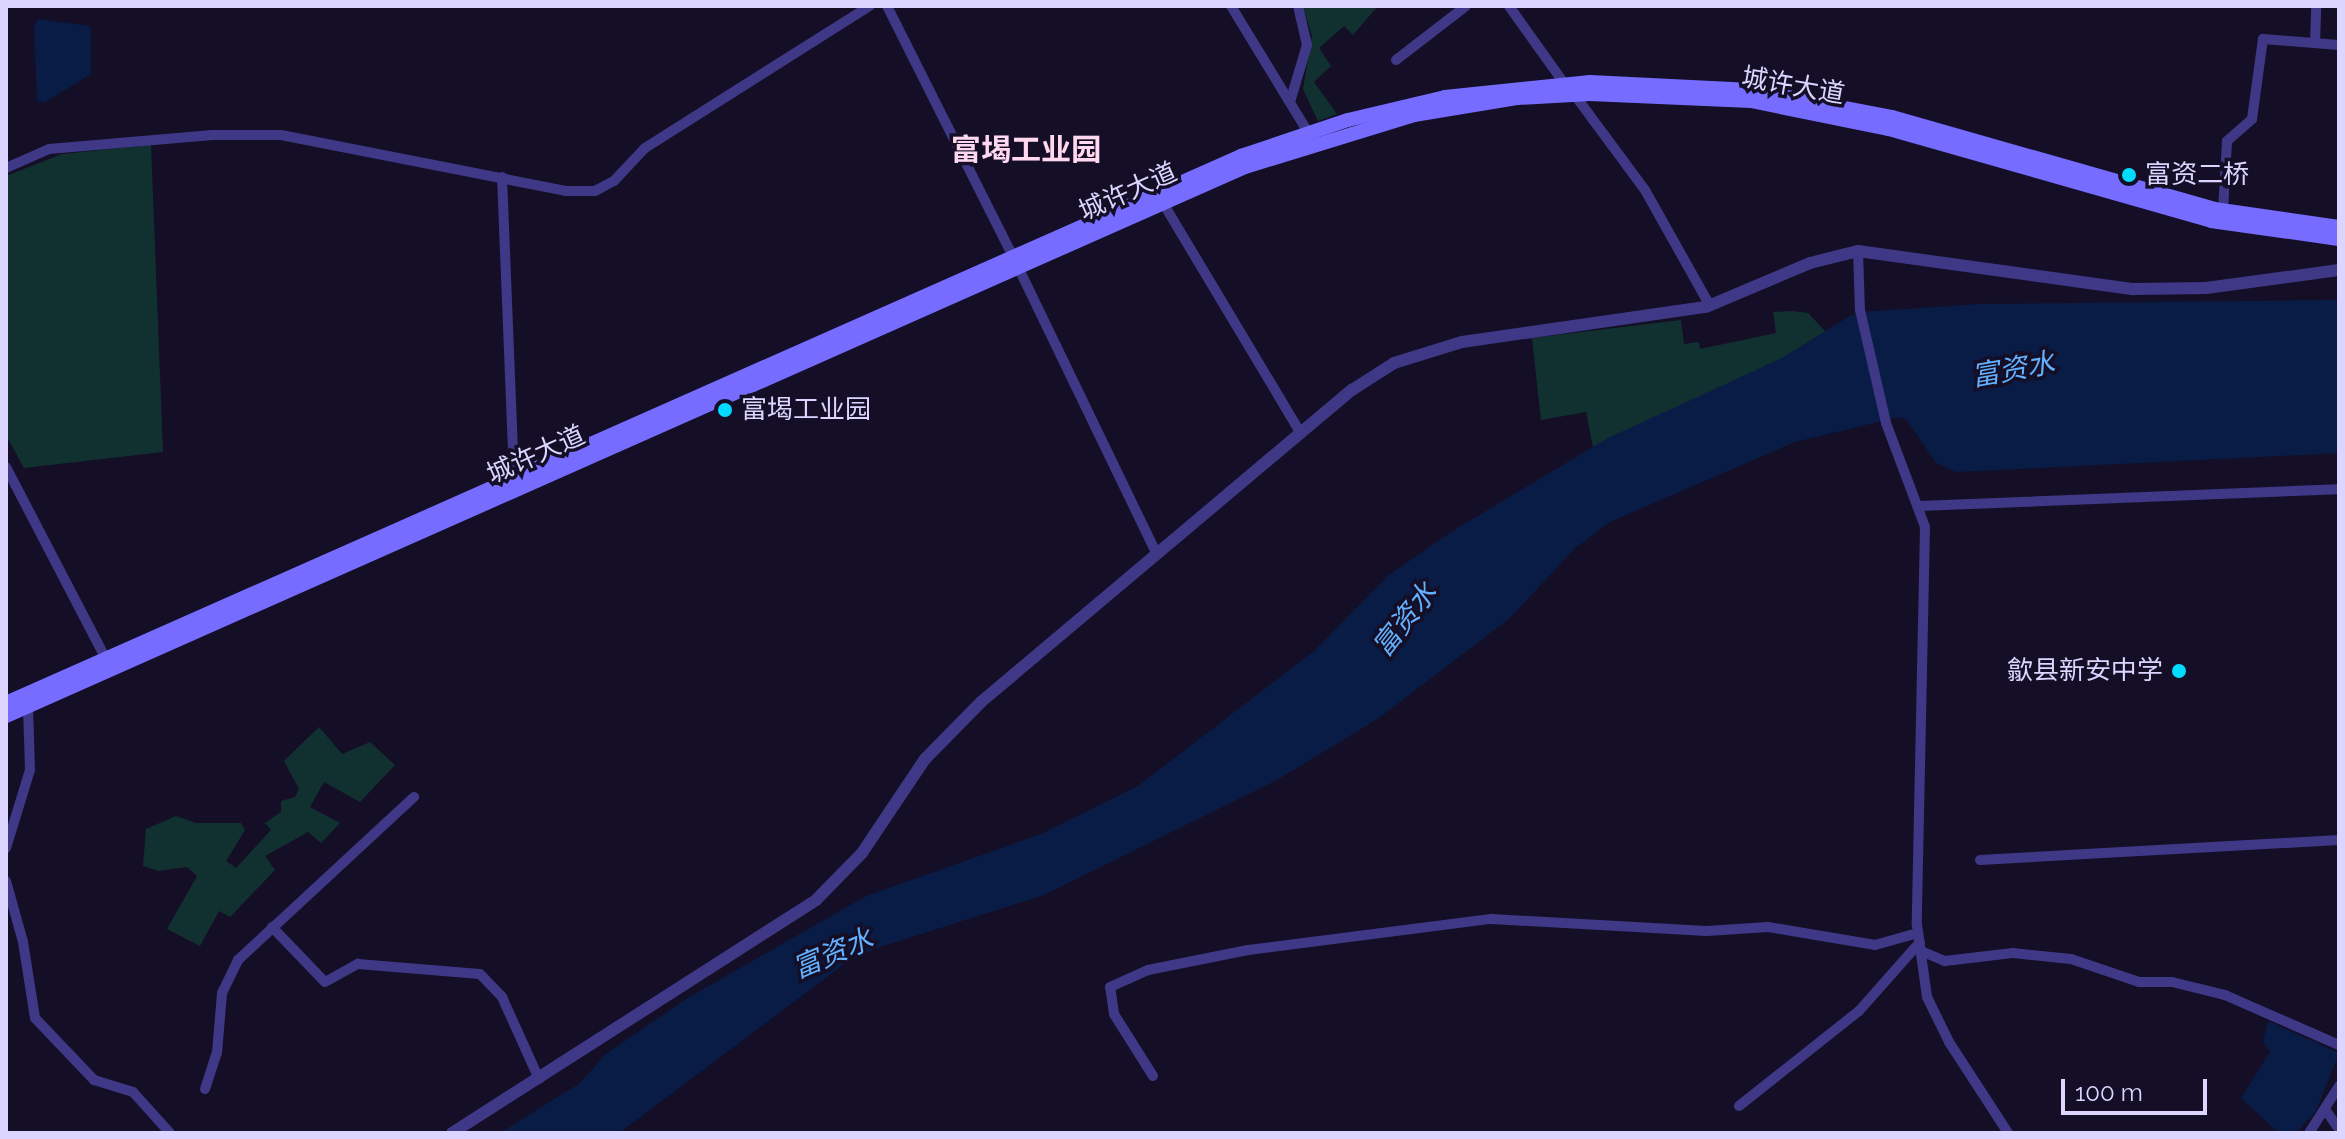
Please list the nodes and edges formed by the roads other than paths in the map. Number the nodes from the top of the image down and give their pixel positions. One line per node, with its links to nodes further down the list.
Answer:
1 (870, 6): 15 (street)
2 (887, 6): 21 (street)
3 (1231, 6): 12 (street)
4 (1298, 6): 12 (street)
5 (1466, 6): 10 (street)
6 (1509, 6): 11 (street)
7 (2316, 6): 8 (street)
8 (2315, 43): 9 (street); 17 (street)
9 (2339, 45)
10 (1396, 60)
11 (1569, 89): 13 (main road, 城许大道); 16 (main road, 城许大道); 17 (main road, 城许大道); 19 (main road, 城许大道); 23 (street)
12 (1290, 102): 13 (street)
13 (1308, 132): 21 (main road, 城许大道)
14 (6, 168): 15 (street)
15 (502, 177): 26 (street)
16 (1163, 203): 21 (main road, 城许大道); 24 (street)
17 (2223, 211): 18 (main road, 城许大道)
18 (2339, 227)
19 (2339, 239)
20 (1858, 251): 22 (street); 23 (street); 29 (street)
21 (1015, 262): 26 (main road, 城许大道); 30 (street); 33 (main road, 城许大道)
22 (2339, 270)
23 (1710, 306): 24 (street)
24 (1301, 434): 30 (street)
25 (6, 467): 27 (street)
26 (514, 478): 31 (main road, 城许大道)
27 (10, 484): 31 (street)
28 (2339, 489): 29 (street)
29 (1920, 506): 41 (street)
30 (1157, 554): 44 (street)
31 (106, 659): 32 (main road, 城许大道)
32 (6, 703)
33 (28, 707): 34 (main road, 城许大道); 37 (street)
34 (6, 716)
35 (414, 797): 40 (street)
36 (2339, 840): 38 (street)
37 (6, 848)
38 (1980, 860)
39 (6, 881): 50 (street)
40 (272, 927): 44 (street); 46 (street)
41 (1920, 942): 42 (street); 43 (street); 47 (street); 52 (street)
42 (2339, 1045)
43 (1153, 1076)
44 (539, 1079): 51 (street)
45 (2339, 1086): 48 (street)
46 (205, 1089)
47 (1739, 1106)
48 (2327, 1112): 49 (street); 53 (street)
49 (2339, 1129)
50 (170, 1133)
51 (452, 1133)
52 (2008, 1133)
53 (2309, 1133)

